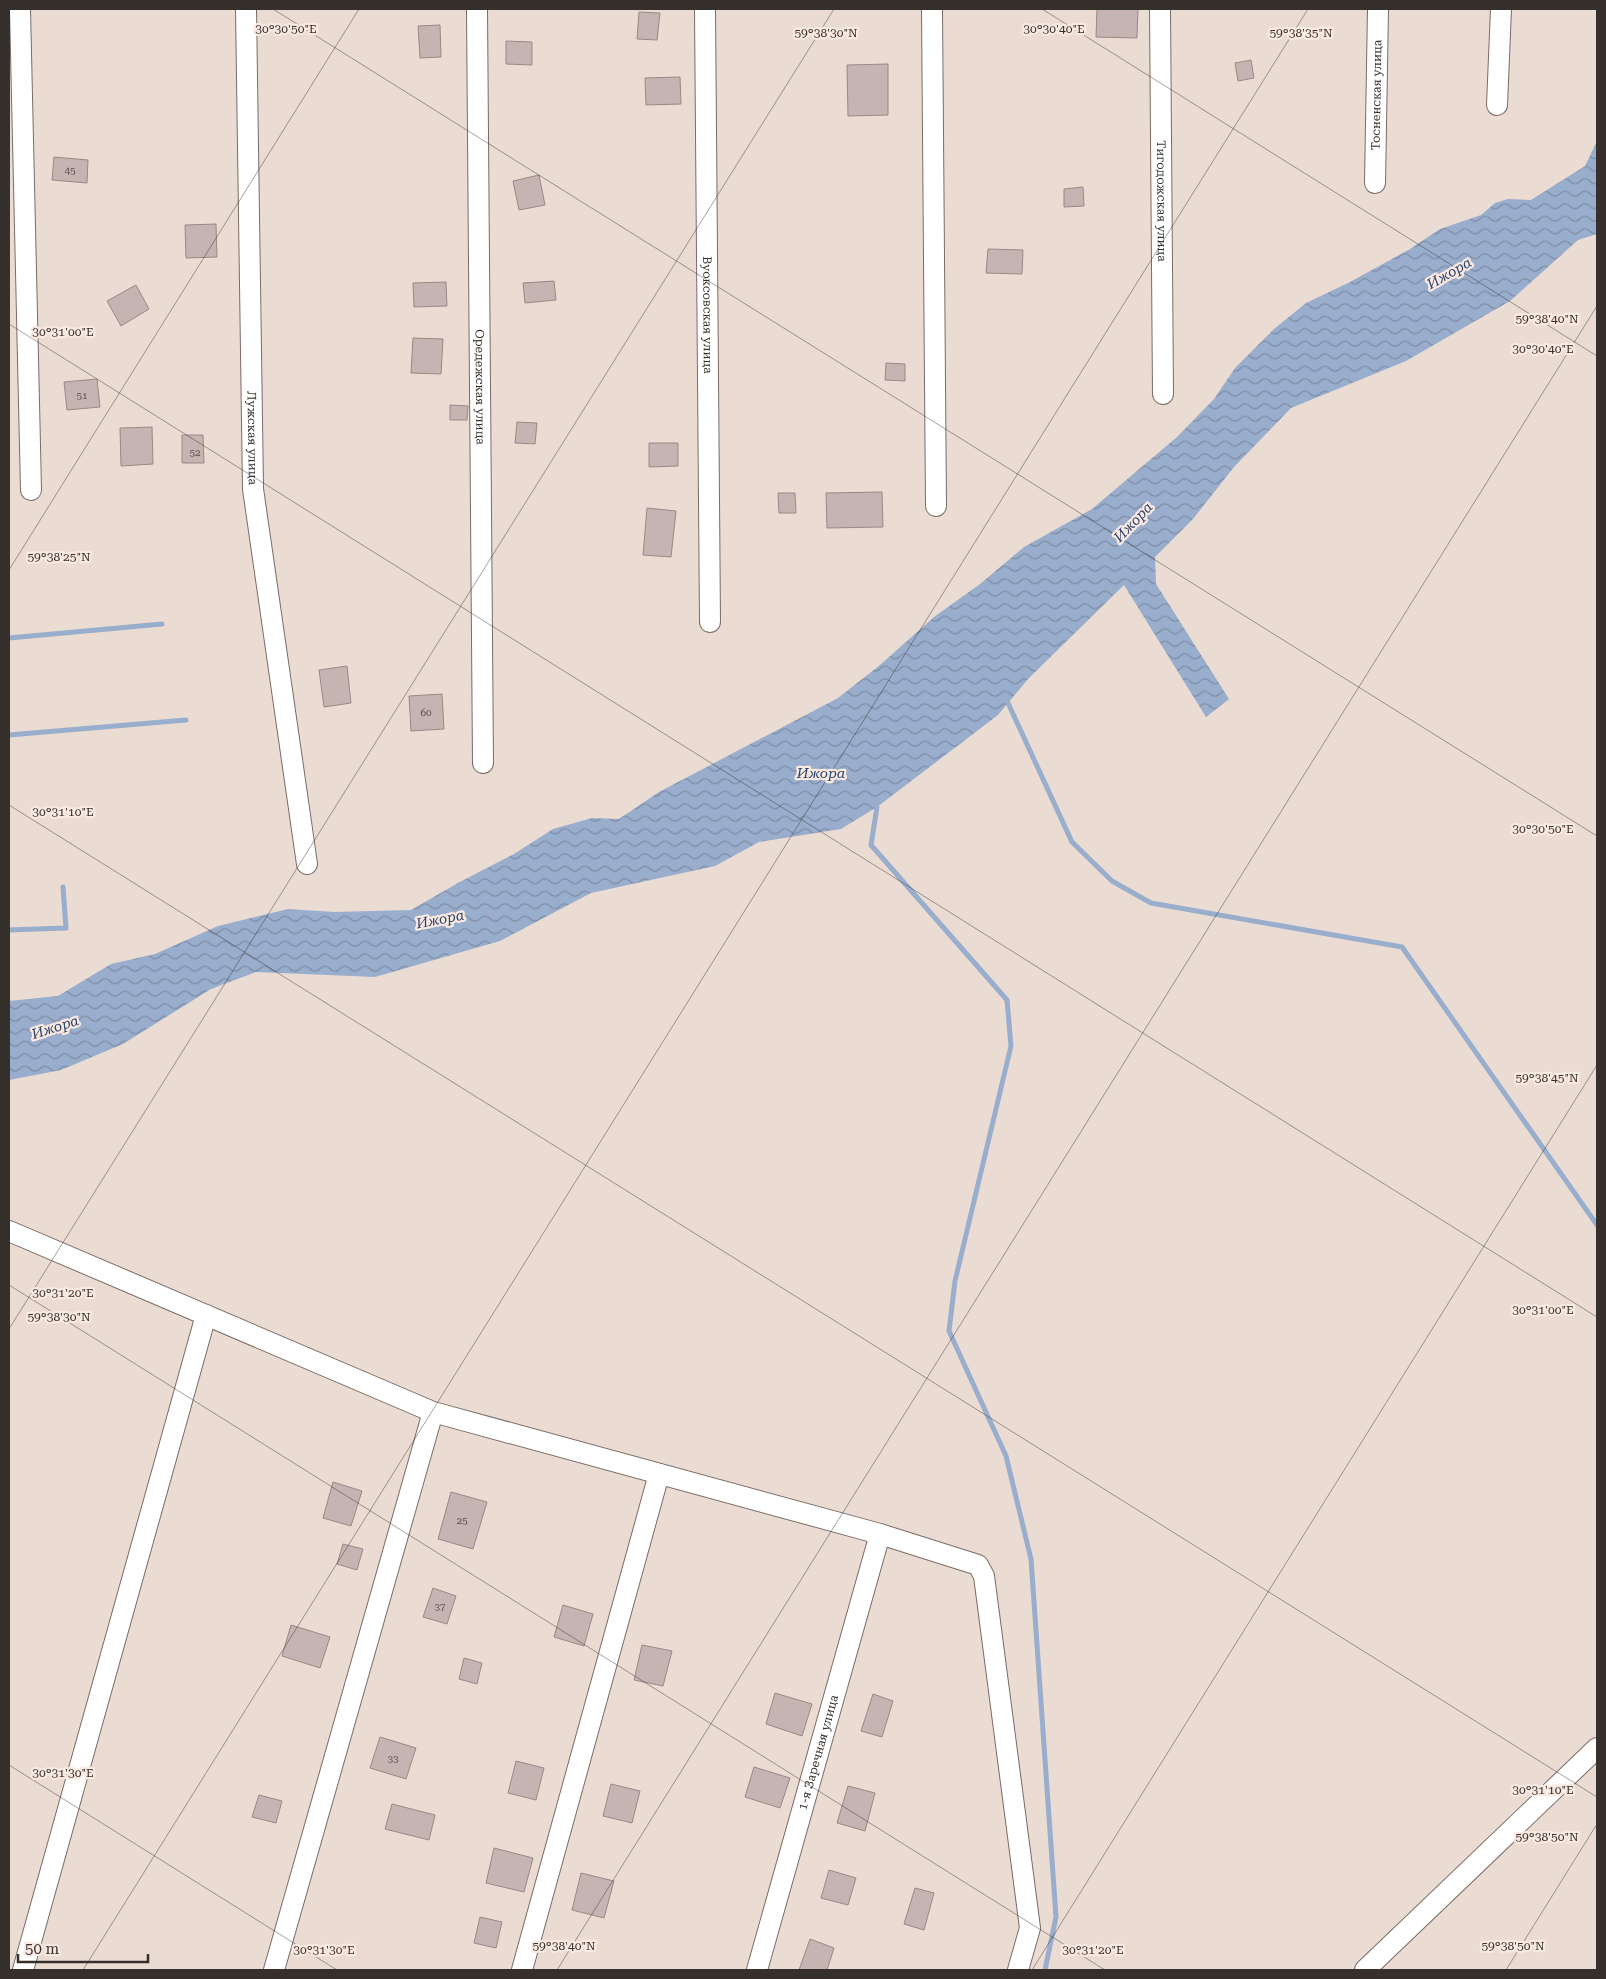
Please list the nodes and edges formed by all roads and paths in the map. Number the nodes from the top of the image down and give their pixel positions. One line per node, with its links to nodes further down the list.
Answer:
1 (20, 9): 12 (street)
2 (246, 9): 16 (street, Лужская улица)
3 (477, 9): 15 (street, Оредежская улица)
4 (705, 9): 14 (street, Вуоксовская улица)
5 (932, 9): 13 (street)
6 (1160, 9): 11 (street, Тигодожская улица)
7 (1378, 9): 10 (street, Тосненская улица)
8 (1501, 9): 9 (street)
9 (1497, 105)
10 (1375, 183)
11 (1164, 394)
12 (32, 490)
13 (936, 506)
14 (710, 622)
15 (484, 763)
16 (308, 864)
17 (9, 1231): 18 (street)
18 (206, 1315): 19 (street); 23 (street)
19 (433, 1412): 20 (street); 24 (street)
20 (659, 1474): 21 (street); 25 (street)
21 (880, 1534): 26 (street, 1-я Заречная улица); 27 (street)
22 (1597, 1748): 28 (street)
23 (23, 1970)
24 (274, 1970)
25 (522, 1970)
26 (757, 1970)
27 (1018, 1970)
28 (1365, 1970)

